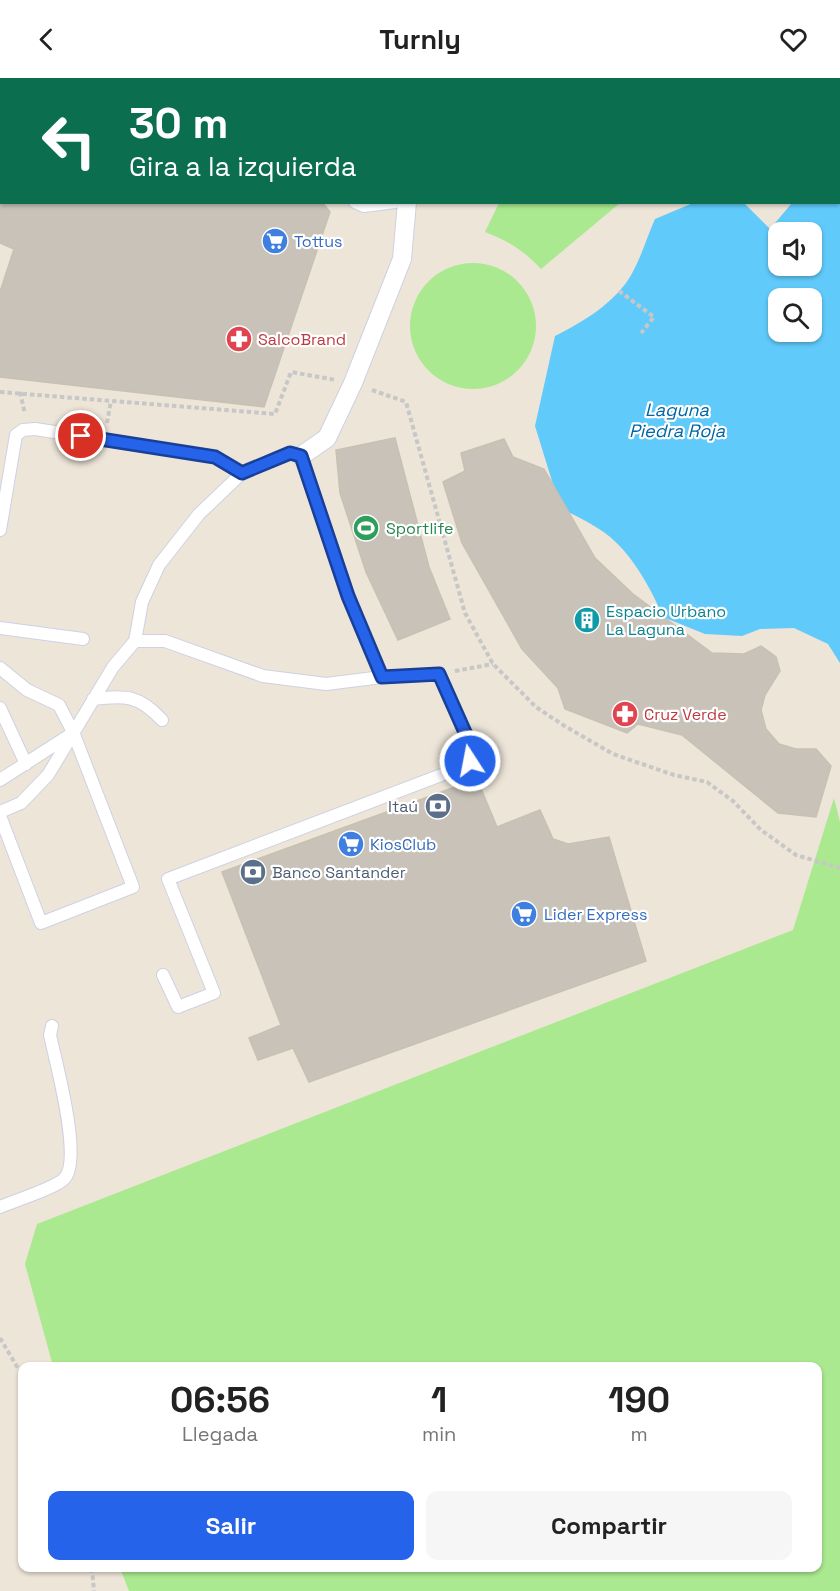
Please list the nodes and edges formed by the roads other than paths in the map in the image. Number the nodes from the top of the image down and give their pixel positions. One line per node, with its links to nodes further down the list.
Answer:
1 (360, 204): 2 (lane)
2 (380, 204)
3 (407, 204): 4 (street)
4 (301, 456): 5 (lane); 11 (lane)
5 (242, 473): 6 (lane); 9 (lane)
6 (0, 528)
7 (0, 628): 8 (lane)
8 (83, 639)
9 (135, 641): 11 (lane); 12 (lane)
10 (0, 668): 15 (lane)
11 (382, 677): 19 (lane)
12 (93, 699): 14 (lane); 15 (lane)
13 (0, 708): 16 (lane)
14 (162, 720)
15 (73, 732): 16 (lane); 18 (lane); 18 (lane)
16 (26, 764): 17 (lane)
17 (0, 780)
18 (0, 814)
19 (163, 975)
20 (52, 1026): 21 (lane)
21 (0, 1207)

